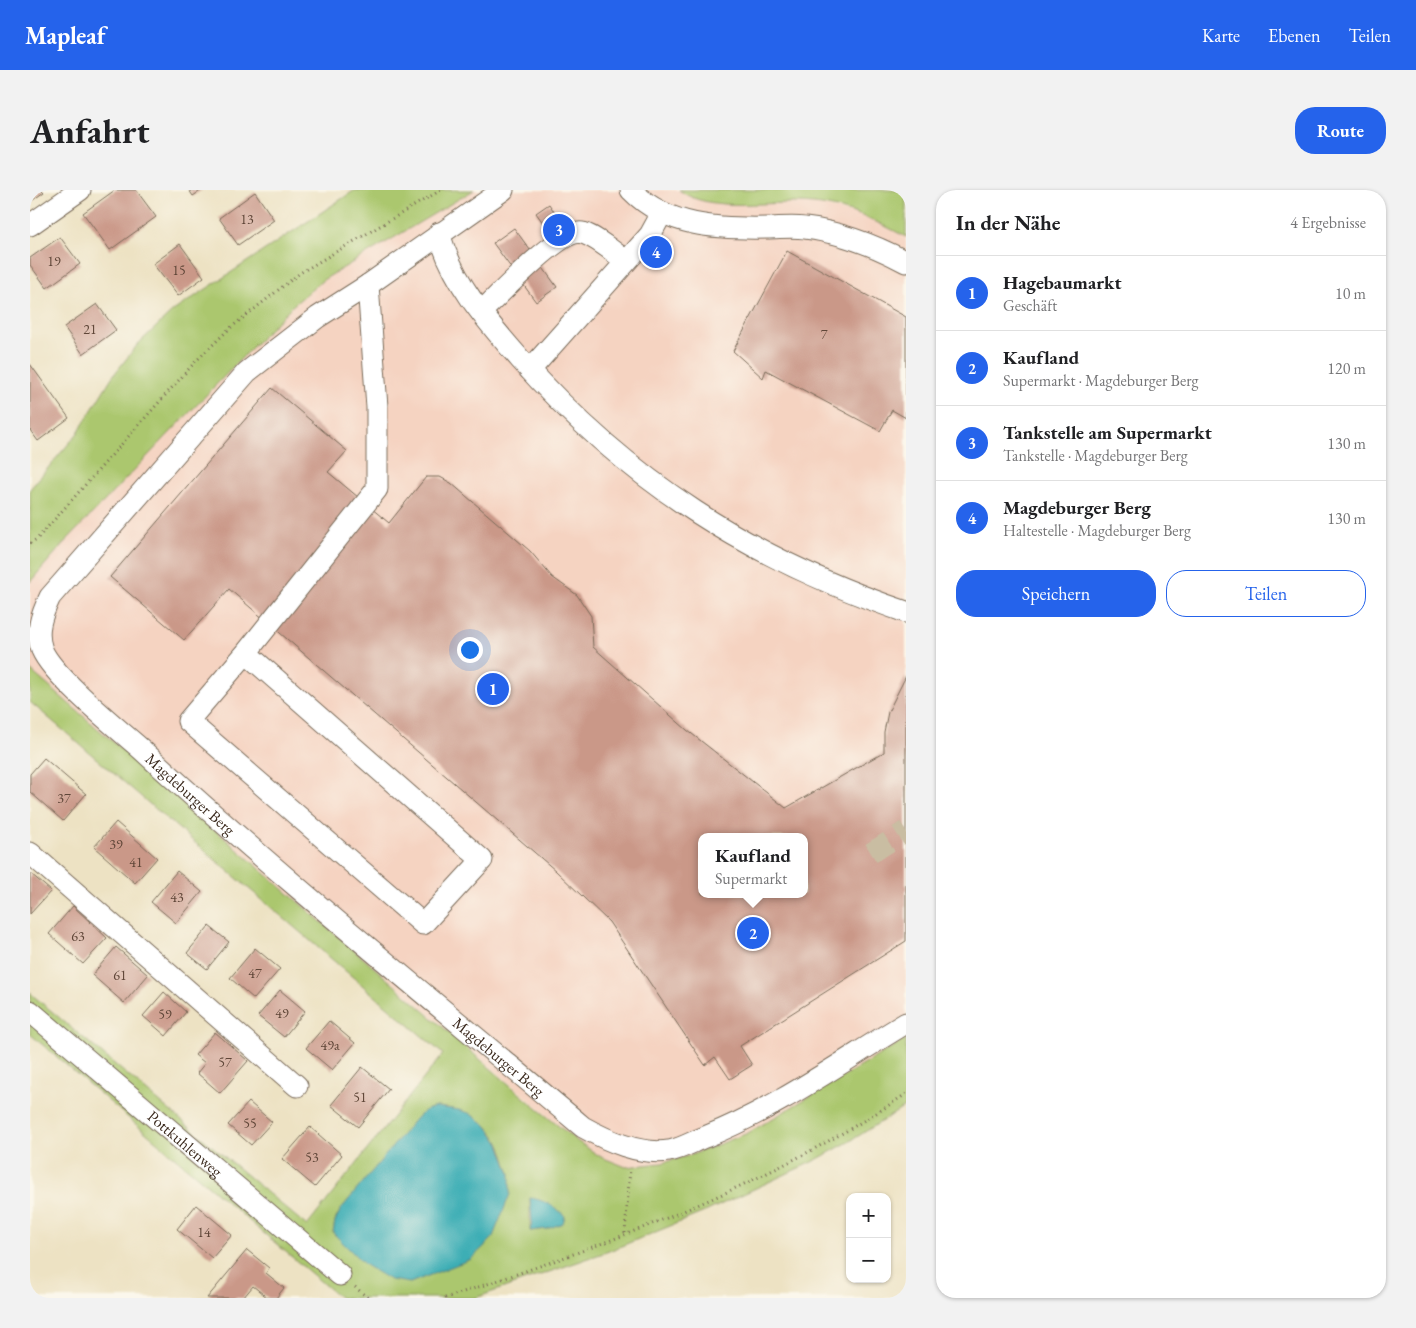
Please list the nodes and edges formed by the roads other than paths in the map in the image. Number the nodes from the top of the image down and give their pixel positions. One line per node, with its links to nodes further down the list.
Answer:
1 (80, 190): 5 (street)
2 (503, 190): 6 (street, Magdeburger Berg)
3 (631, 190): 4 (street)
4 (662, 213): 7 (street); 8 (street)
5 (30, 225)
6 (439, 233): 9 (street, Magdeburger Berg); 10 (street)
7 (626, 261): 10 (street); 11 (street)
8 (906, 262)
9 (368, 285): 13 (street); 16 (street, Magdeburger Berg)
10 (481, 312): 11 (street)
11 (530, 370): 12 (street)
12 (906, 612)
13 (246, 653): 13 (street)
14 (30, 853): 17 (street)
15 (30, 1011): 18 (street, Pottkuhlenweg)
16 (906, 1022)
17 (297, 1086)
18 (340, 1275)

